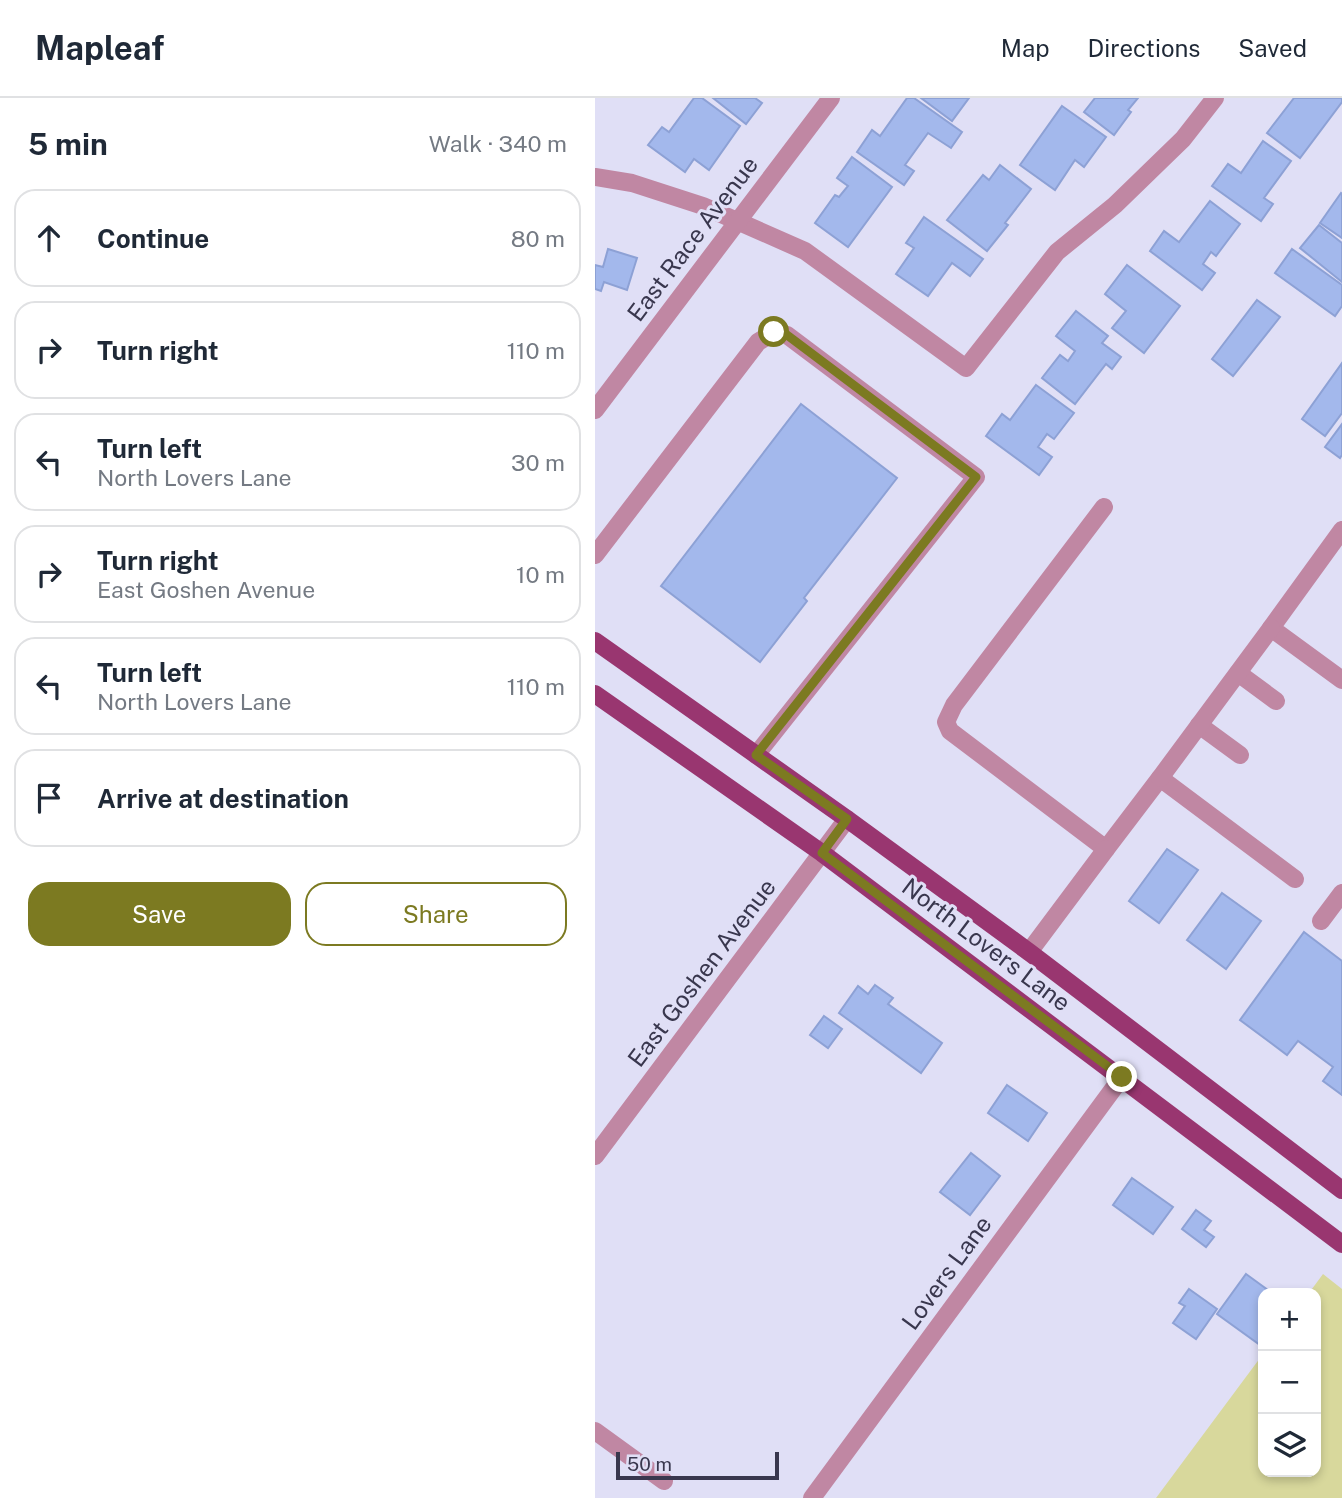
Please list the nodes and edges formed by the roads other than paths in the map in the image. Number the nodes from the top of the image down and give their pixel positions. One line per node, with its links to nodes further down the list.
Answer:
1 (831, 98): 4 (street, East Race Avenue)
2 (1215, 98): 4 (street)
3 (595, 177): 4 (street)
4 (738, 220): 5 (street, East Race Avenue)
5 (595, 410)
6 (1104, 507): 20 (street)
7 (1342, 530): 9 (street)
8 (595, 555): 16 (street)
9 (1271, 628): 11 (street); 12 (street)
10 (595, 641): 16 (main road, North Lovers Lane)
11 (1238, 673): 14 (street); 15 (street)
12 (1342, 680)
13 (595, 694): 21 (main road, North Lovers Lane)
14 (1276, 701)
15 (1199, 725): 17 (street); 18 (street)
16 (756, 755): 19 (main road, North Lovers Lane)
17 (1240, 755)
18 (1160, 778): 20 (street); 22 (street)
19 (847, 819): 21 (street, East Goshen Avenue); 25 (main road, North Lovers Lane)
20 (1106, 849): 25 (street)
21 (822, 853): 26 (main road, North Lovers Lane); 27 (street, East Goshen Avenue)
22 (1295, 879)
23 (1342, 893): 24 (street)
24 (1321, 921)
25 (1029, 952): 28 (main road, North Lovers Lane)
26 (1122, 1077): 29 (main road, North Lovers Lane); 32 (street, Lovers Lane)
27 (595, 1156)
28 (1342, 1189)
29 (1342, 1244)
30 (595, 1431): 31 (street)
31 (664, 1481)
32 (812, 1498)

